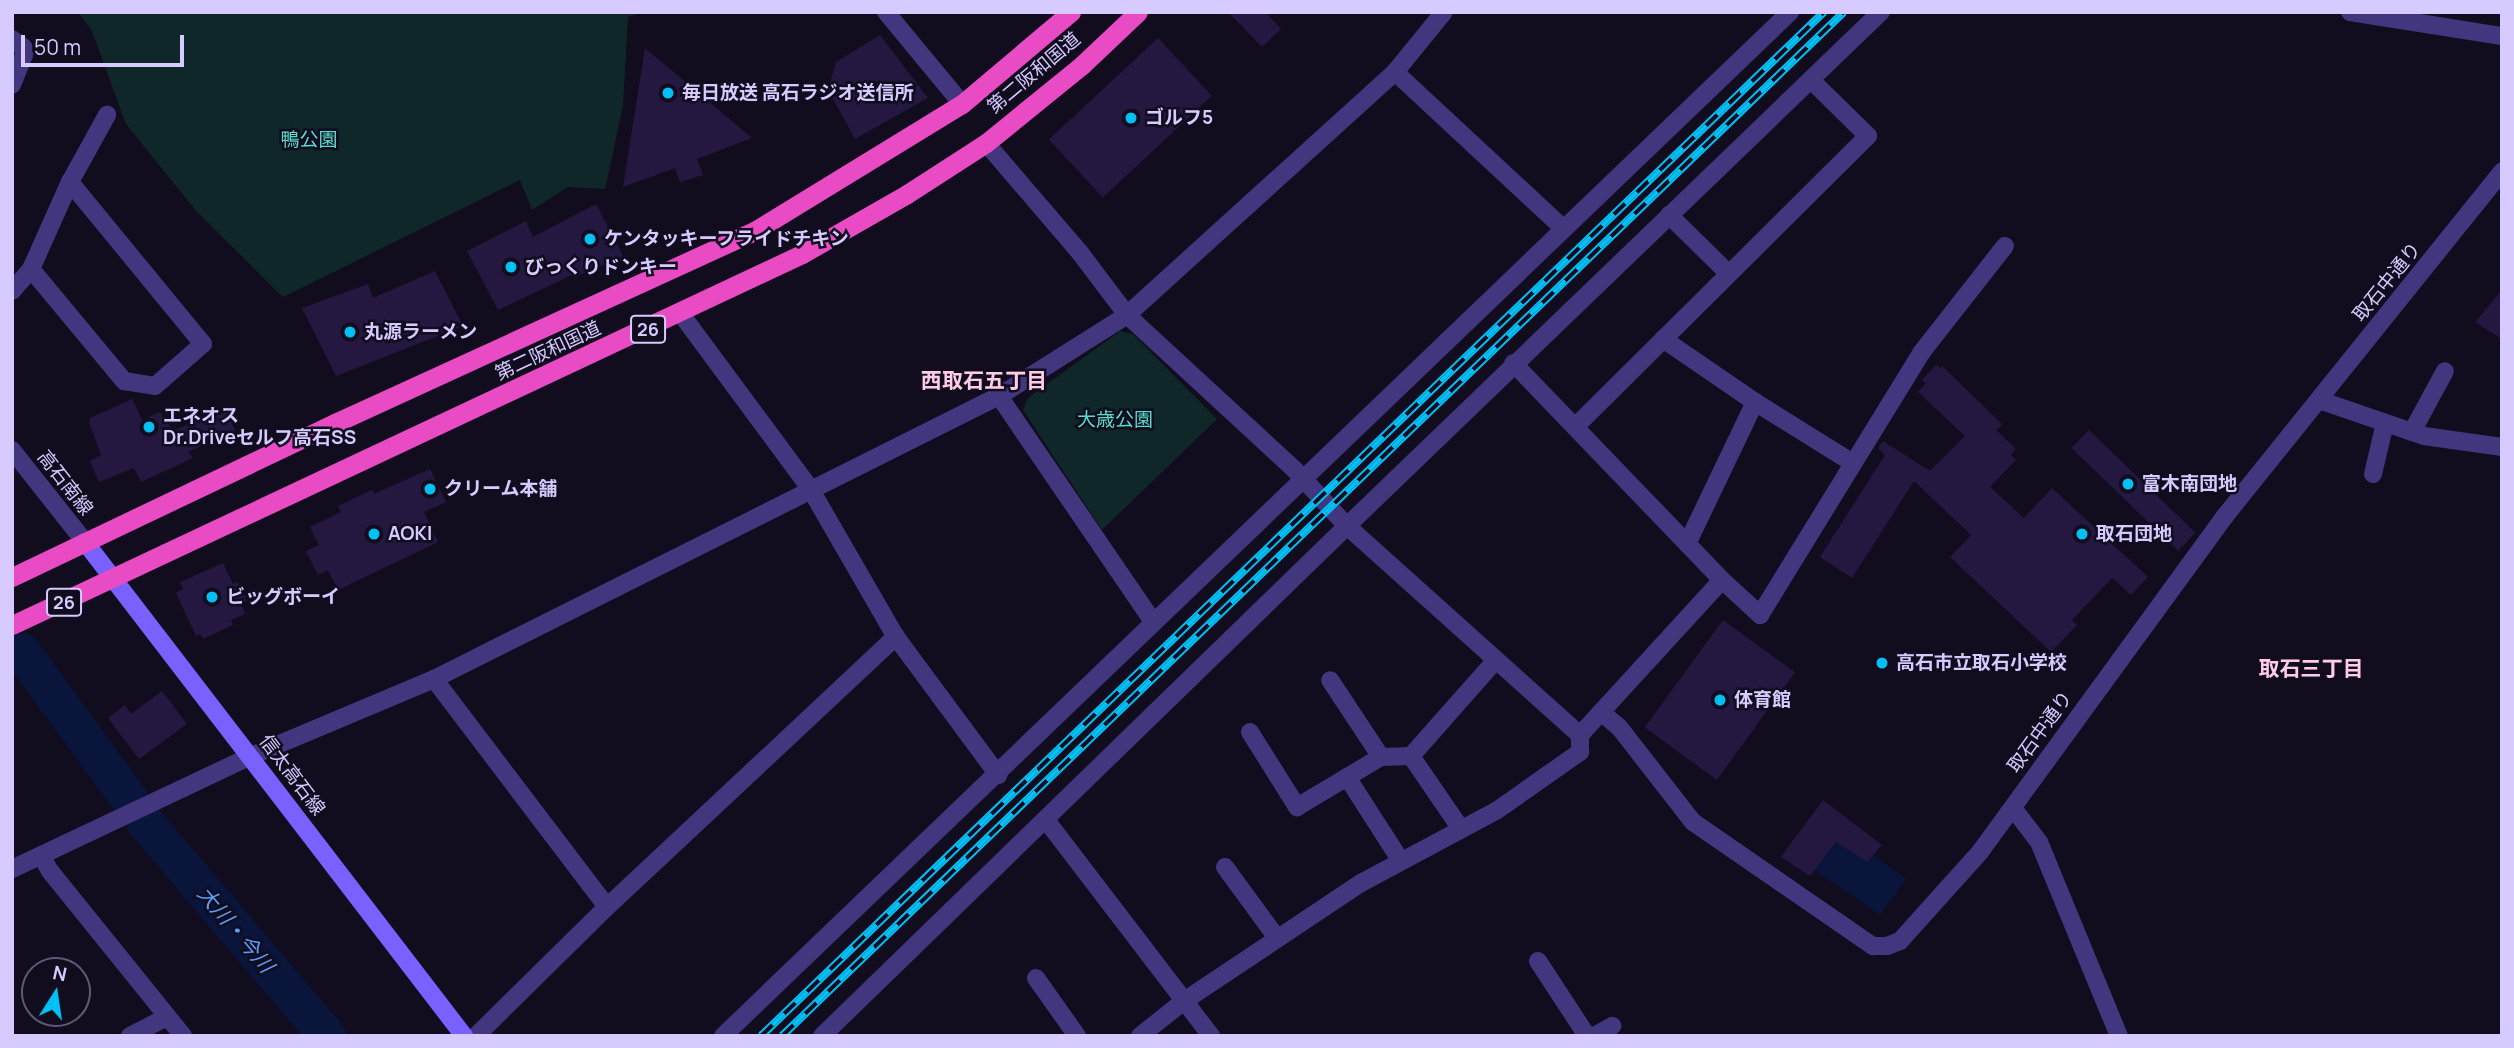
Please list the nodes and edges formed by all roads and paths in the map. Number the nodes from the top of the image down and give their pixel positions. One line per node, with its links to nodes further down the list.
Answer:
1 (886, 12): 13 (street)
2 (1071, 12): 13 (highway, 第二阪和国道 / 26)
3 (1138, 12): 15 (highway, 第二阪和国道 / 26)
4 (1444, 12): 10 (street)
5 (1790, 12): 19 (street)
6 (1881, 12): 11 (street)
7 (2350, 12): 8 (street)
8 (2502, 36)
9 (12, 40): 12 (street)
10 (1395, 72): 19 (street); 25 (street)
11 (1811, 80): 18 (street); 22 (street)
12 (12, 85)
13 (962, 104): 42 (highway, 第二阪和国道 / 26)
14 (107, 115): 17 (street)
15 (986, 143): 24 (highway, 第二阪和国道 / 26); 25 (street)
16 (2502, 171): 30 (street, 取石中通り)
17 (70, 182): 21 (street); 21 (street)
18 (1669, 215): 22 (street); 27 (street)
19 (1564, 229): 39 (street)
20 (2005, 246): 37 (street)
21 (31, 269): 23 (street)
22 (1729, 274): 26 (street)
23 (12, 291)
24 (681, 314): 40 (street); 45 (highway, 第二阪和国道 / 26)
25 (1127, 314): 29 (street); 39 (street)
26 (1663, 339): 31 (street); 33 (street)
27 (1513, 363): 33 (street); 41 (street)
28 (2445, 370): 34 (street)
29 (999, 396): 40 (street); 47 (street)
30 (2319, 400): 32 (street); 61 (street, 取石中通り)
31 (1755, 402): 37 (street); 43 (street)
32 (2385, 423): 34 (street); 38 (street)
33 (1575, 427): 43 (street)
34 (2412, 432): 35 (street)
35 (2502, 447)
36 (12, 450): 42 (street, 高石南線)
37 (1853, 463): 46 (street)
38 (2373, 474)
39 (1301, 479): 41 (street); 47 (street)
40 (811, 490): 49 (street); 51 (street)
41 (1346, 526): 50 (street); 62 (street)
42 (85, 542): 44 (highway, 第二阪和国道 / 26); 45 (main road, 信太高石線)
43 (1687, 544): 46 (street)
44 (12, 577)
45 (116, 578): 48 (highway, 第二阪和国道 / 26); 56 (main road, 信太高石線)
46 (1722, 580): 53 (street)
47 (1153, 622): 59 (street)
48 (12, 625)
49 (896, 637): 59 (street); 68 (street)
50 (1496, 660): 55 (street); 57 (street)
51 (434, 679): 56 (street); 68 (street)
52 (1330, 680): 58 (street)
53 (1601, 712): 55 (street); 61 (street, 取石中通り)
54 (1250, 732): 60 (street)
55 (1580, 735): 63 (street)
56 (251, 756): 64 (street); 77 (main road, 信太高石線)
57 (1411, 756): 58 (street); 63 (street)
58 (1381, 757): 60 (street)
59 (998, 775): 79 (street)
60 (1347, 777): 65 (street)
61 (2013, 808): 86 (street)
62 (1046, 820): 72 (street); 80 (street)
63 (1461, 830): 65 (street)
64 (41, 855): 67 (street); 73 (street)
65 (1401, 861): 69 (street)
66 (1225, 867): 69 (street)
67 (12, 869)
68 (607, 907): 78 (street)
69 (1277, 938): 72 (street)
70 (1538, 961): 84 (street)
71 (1036, 978): 81 (street)
72 (1184, 1001): 82 (street); 83 (street)
73 (167, 1017): 75 (street); 76 (street)
74 (1612, 1026): 85 (street)
75 (130, 1036)
76 (183, 1036)
77 (464, 1036)
78 (476, 1036)
79 (723, 1036)
80 (822, 1036)
81 (1077, 1036)
82 (1140, 1036)
83 (1211, 1036)
84 (1587, 1036)
85 (1594, 1036)
86 (2119, 1036)

